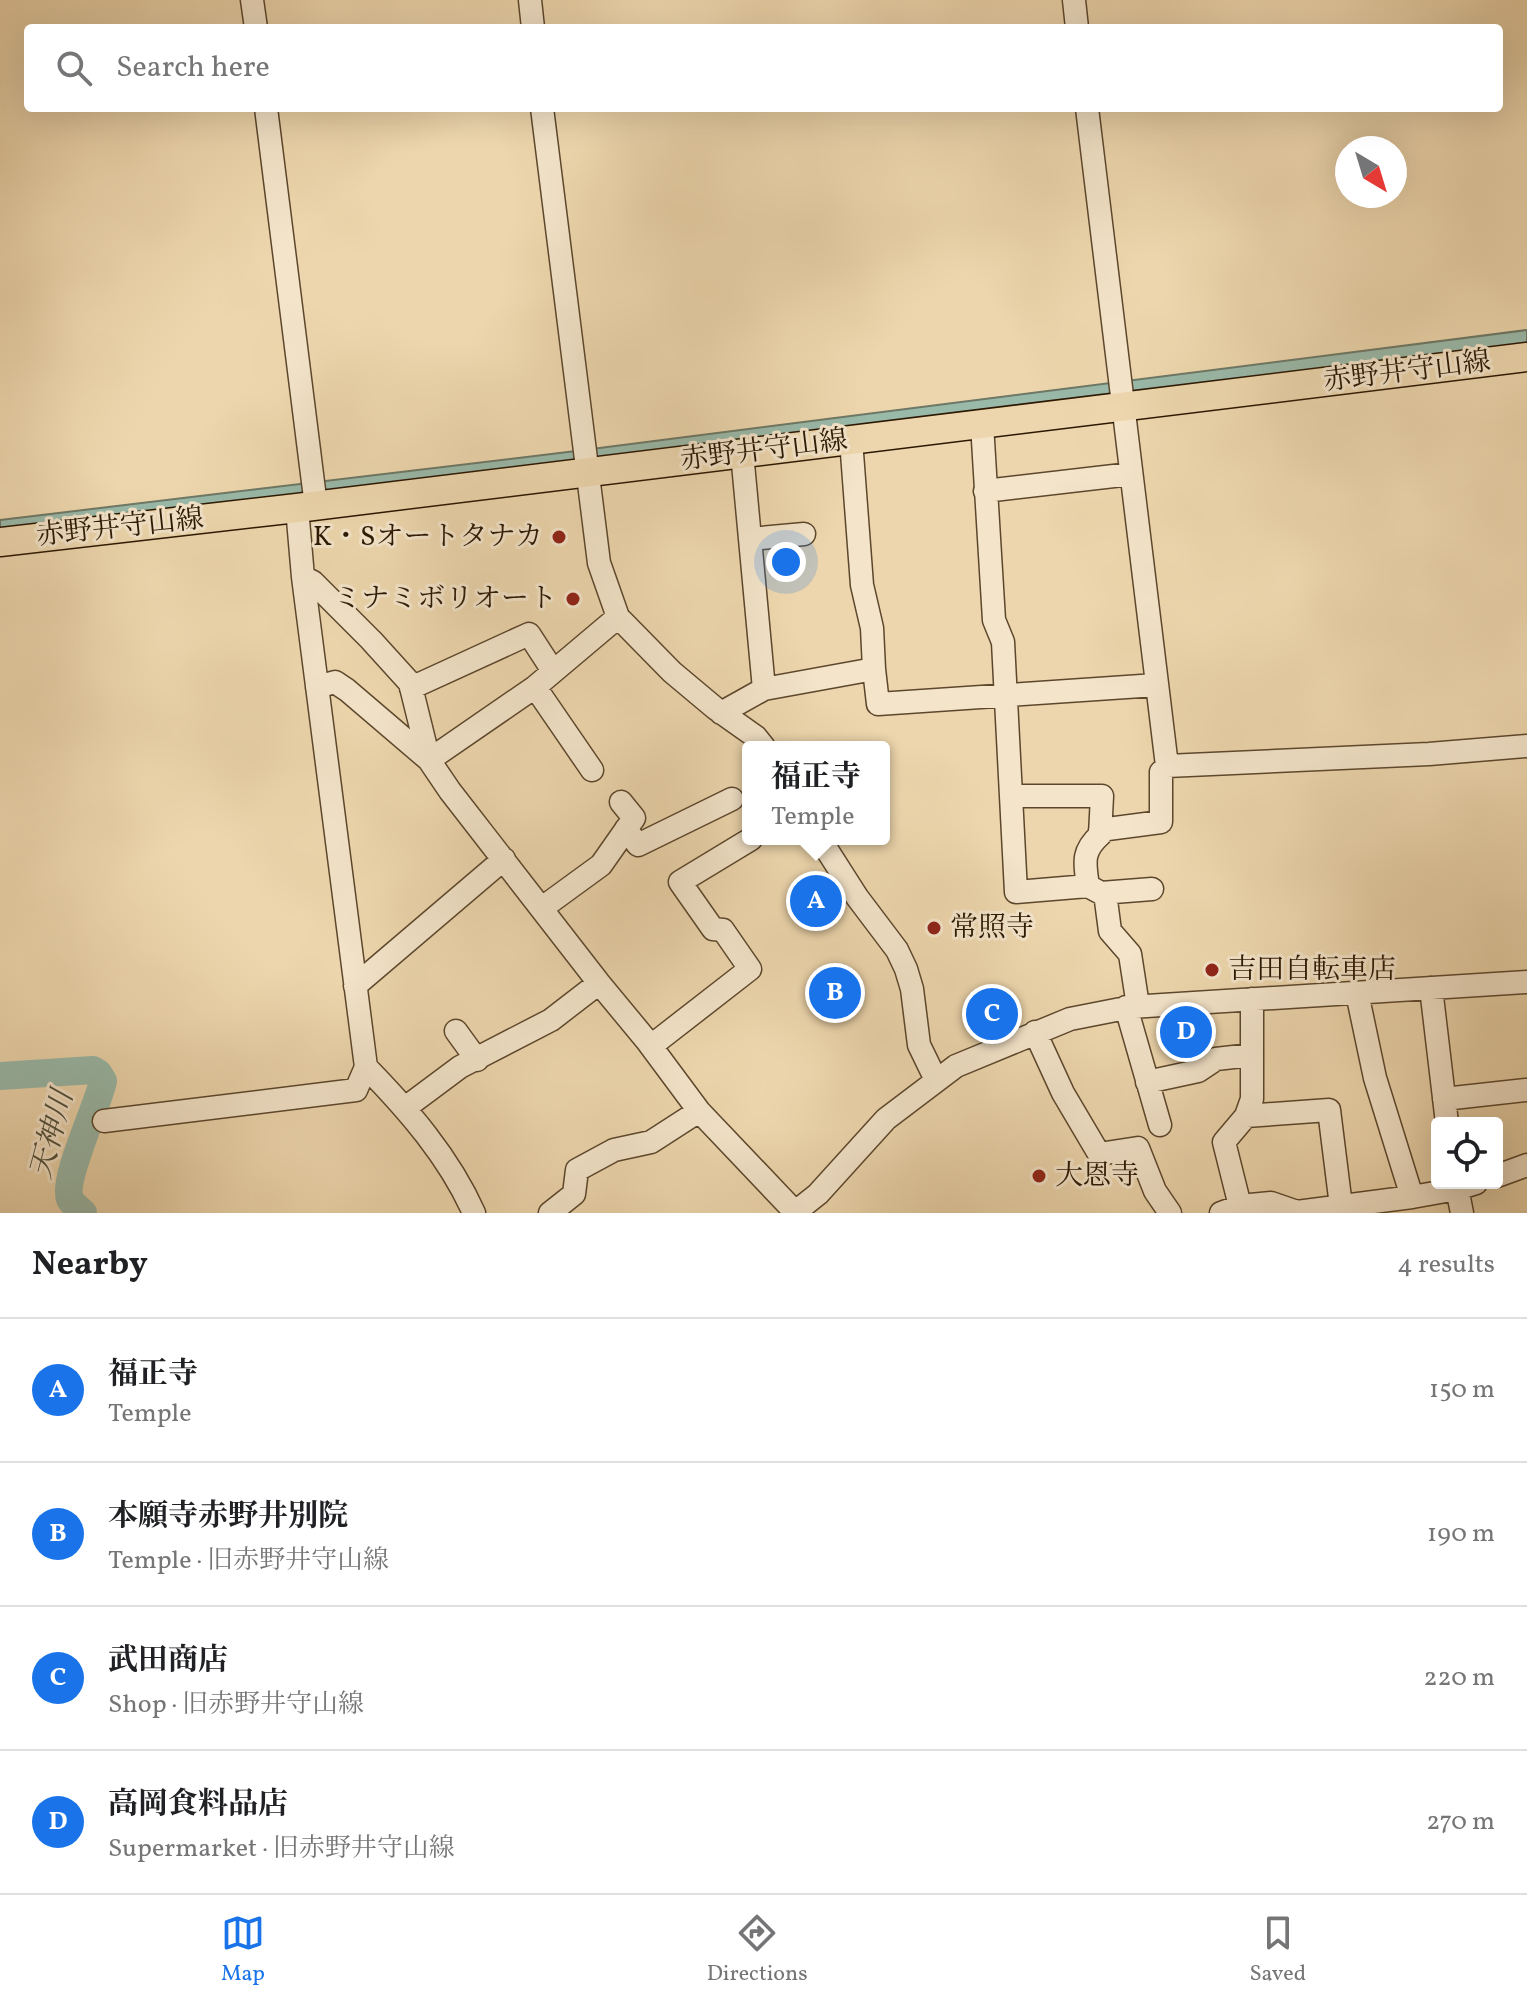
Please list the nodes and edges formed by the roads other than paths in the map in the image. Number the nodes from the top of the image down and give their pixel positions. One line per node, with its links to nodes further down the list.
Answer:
1 (252, 0): 4 (street)
2 (530, 0): 5 (street)
3 (1074, 0): 6 (street)
4 (255, 24)
5 (533, 24)
6 (1077, 24)
7 (266, 112): 18 (street)
8 (542, 112): 15 (street)
9 (1087, 112): 11 (street)
10 (1527, 357): 11 (main road, 赤野井守山線)
11 (1123, 407): 12 (main road, 赤野井守山線); 16 (street)
12 (982, 424): 13 (main road, 赤野井守山線); 17 (street)
13 (851, 440): 14 (main road, 赤野井守山線); 24 (street)
14 (742, 453): 15 (main road, 赤野井守山線); 20 (street)
15 (587, 473): 18 (main road, 赤野井守山線); 23 (street)
16 (1131, 474): 17 (street); 26 (street)
17 (985, 491): 31 (street)
18 (307, 507): 21 (main road, 赤野井守山線); 22 (street)
19 (804, 534): 20 (street)
20 (750, 539): 30 (street)
21 (0, 542)
22 (303, 577): 27 (street); 29 (street)
23 (618, 617): 25 (street); 32 (street)
24 (874, 669): 30 (street); 31 (street)
25 (553, 671): 28 (street); 29 (street)
26 (1156, 685): 31 (street); 36 (street)
27 (317, 687): 35 (street); 51 (street)
28 (535, 687): 35 (street); 37 (street)
29 (411, 688): 35 (street)
30 (764, 689): 32 (street)
31 (1005, 695): 38 (street)
32 (721, 713): 33 (street)
33 (759, 741)
34 (1527, 746): 36 (street)
35 (429, 760): 45 (street)
36 (1167, 766): 42 (street)
37 (592, 770)
38 (1011, 796): 42 (street); 47 (street)
39 (732, 799): 41 (street)
40 (621, 802): 41 (street)
41 (626, 829): 48 (street)
42 (1100, 830): 47 (street)
43 (742, 844): 58 (street)
44 (824, 845): 62 (street)
45 (504, 859): 48 (street); 51 (street)
46 (1152, 889): 47 (street)
47 (1097, 890): 55 (street)
48 (542, 908): 50 (street)
49 (1527, 982): 52 (street)
50 (599, 983): 58 (street); 60 (street)
51 (355, 986): 61 (street)
52 (1431, 988): 53 (street); 65 (street)
53 (1357, 993): 54 (street); 76 (street)
54 (1252, 999): 55 (street); 59 (street)
55 (1132, 1007): 57 (street); 63 (street)
56 (456, 1031): 60 (street)
57 (1035, 1032): 62 (street); 82 (street)
58 (651, 1046): 67 (street)
59 (1251, 1055): 63 (street); 68 (street)
60 (477, 1060): 66 (street)
61 (366, 1067): 66 (street); 70 (street)
62 (936, 1080): 81 (street)
63 (1147, 1082): 71 (street)
64 (1526, 1090): 65 (street)
65 (1444, 1099): 69 (street)
66 (405, 1108): 79 (street)
67 (699, 1111): 80 (street); 81 (street)
68 (1246, 1116): 77 (street); 78 (street)
69 (1446, 1117)
70 (104, 1121)
71 (1160, 1125)
72 (1527, 1165): 73 (street)
73 (1503, 1174)
74 (1446, 1189): 76 (street)
75 (1463, 1189): 83 (street)
76 (1412, 1197): 77 (street)
77 (1341, 1206): 78 (street)
78 (1231, 1209)
79 (474, 1213)
80 (550, 1213)
81 (795, 1213)
82 (1170, 1213)
83 (1462, 1213)

